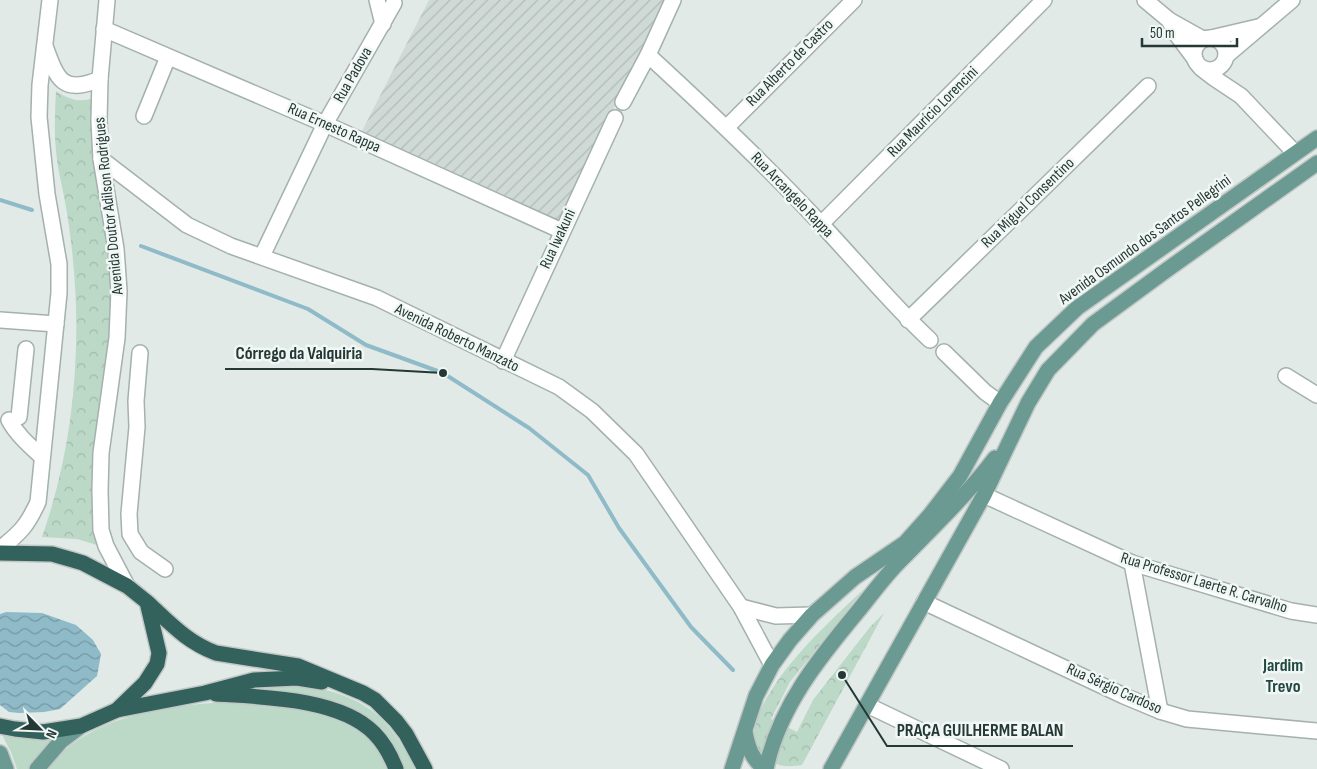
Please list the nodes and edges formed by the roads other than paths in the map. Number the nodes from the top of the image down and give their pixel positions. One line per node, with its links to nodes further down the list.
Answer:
1 (50, 0): 15 (street)
2 (107, 0): 13 (street, Avenida Doutor Adilson Rodrigues)
3 (377, 0): 11 (street)
4 (673, 0): 16 (street)
5 (854, 0): 27 (street, Rua Alberto de Castro)
6 (1044, 0): 32 (street, Rua Maurício Lorencini)
7 (1145, 0): 10 (street)
8 (1292, 0): 12 (street)
9 (394, 3): 11 (street, Rua Padova)
10 (1169, 20): 14 (street); 19 (street)
11 (383, 24): 26 (street, Rua Padova)
12 (1259, 26): 14 (street); 18 (street)
13 (104, 29): 17 (street, Rua Ernesto Rappa); 20 (street, Avenida Doutor Adilson Rodrigues)
14 (1207, 39): 18 (street); 19 (street)
15 (44, 42): 20 (street); 37 (street)
16 (648, 55): 23 (street); 27 (street, Rua Arcangelo Rappa)
17 (168, 57): 24 (street); 26 (street, Rua Ernesto Rappa)
18 (1225, 59): 19 (street); 22 (street)
19 (1198, 64): 22 (street)
20 (100, 79): 30 (street, Avenida Doutor Adilson Rodrigues)
21 (1148, 86): 36 (street, Rua Miguel Consentino)
22 (1241, 96): 29 (street)
23 (623, 102)
24 (144, 116)
25 (615, 118): 33 (street, Rua Iwakuni)
26 (325, 124): 33 (street, Rua Ernesto Rappa); 34 (street, Rua Padova)
27 (727, 127): 32 (street, Rua Arcangelo Rappa)
28 (1317, 138): 29 (main road, Avenida Osmundo dos Santos Pellegrini)
29 (1295, 152): 31 (main road); 47 (main road, Avenida Osmundo dos Santos Pellegrini)
30 (101, 159): 34 (street, Avenida Roberto Manzato); 45 (street, Avenida Doutor Adilson Rodrigues)
31 (1314, 167): 50 (main road)
32 (821, 224): 36 (street, Rua Arcangelo Rappa)
33 (562, 231): 42 (street, Rua Iwakuni)
34 (262, 256): 42 (street, Avenida Roberto Manzato)
35 (0, 320): 37 (street)
36 (908, 320): 38 (street, Rua Arcangelo Rappa)
37 (56, 324): 48 (street)
38 (930, 340)
39 (26, 350): 49 (street)
40 (140, 352): 46 (street)
41 (944, 352): 47 (street)
42 (503, 361): 62 (street, Avenida Roberto Manzato)
43 (1286, 376): 44 (street)
44 (1317, 395)
45 (108, 398): 46 (street); 59 (street, Avenida Doutor Adilson Rodrigues)
46 (136, 401): 58 (street)
47 (1000, 402): 53 (main road, Avenida Osmundo dos Santos Pellegrini)
48 (46, 417): 49 (street); 51 (street)
49 (6, 420): 51 (street)
50 (1017, 426): 52 (main road); 56 (main road)
51 (42, 457): 54 (street)
52 (984, 495): 57 (street, Rua Professor Laerte R. Carvalho); 61 (main road)
53 (930, 515): 56 (main road, Avenida Osmundo dos Santos Pellegrini); 63 (main road, Avenida Osmundo dos Santos Pellegrini)
54 (0, 549)
55 (0, 553): 59 (highway)
56 (899, 562): 82 (main road)
57 (1132, 563): 64 (street, Rua Professor Laerte R. Carvalho); 70 (street)
58 (165, 569)
59 (127, 586): 60 (highway)
60 (147, 602): 66 (highway); 69 (highway)
61 (924, 602): 68 (main road); 70 (street, Rua Sérgio Cardoso)
62 (741, 607): 63 (street); 65 (street, Avenida Roberto Manzato)
63 (812, 615): 65 (main road, Avenida Osmundo dos Santos Pellegrini)
64 (1317, 615)
65 (772, 665): 73 (main road, Avenida Osmundo dos Santos Pellegrini)
66 (348, 686): 67 (highway); 80 (highway)
67 (205, 694): 69 (highway); 79 (highway)
68 (867, 705): 76 (main road); 83 (street)
69 (117, 710): 72 (highway)
70 (1160, 710): 74 (street, Rua Sérgio Cardoso)
71 (0, 726): 72 (highway)
72 (81, 726): 78 (main road)
73 (745, 732): 81 (main road, Avenida Osmundo dos Santos Pellegrini); 82 (main road)
74 (1317, 732)
75 (0, 753): 77 (main road)
76 (830, 766)
77 (6, 769)
78 (37, 769)
79 (396, 769)
80 (425, 769)
81 (732, 769)
82 (765, 769)
83 (1001, 769)

